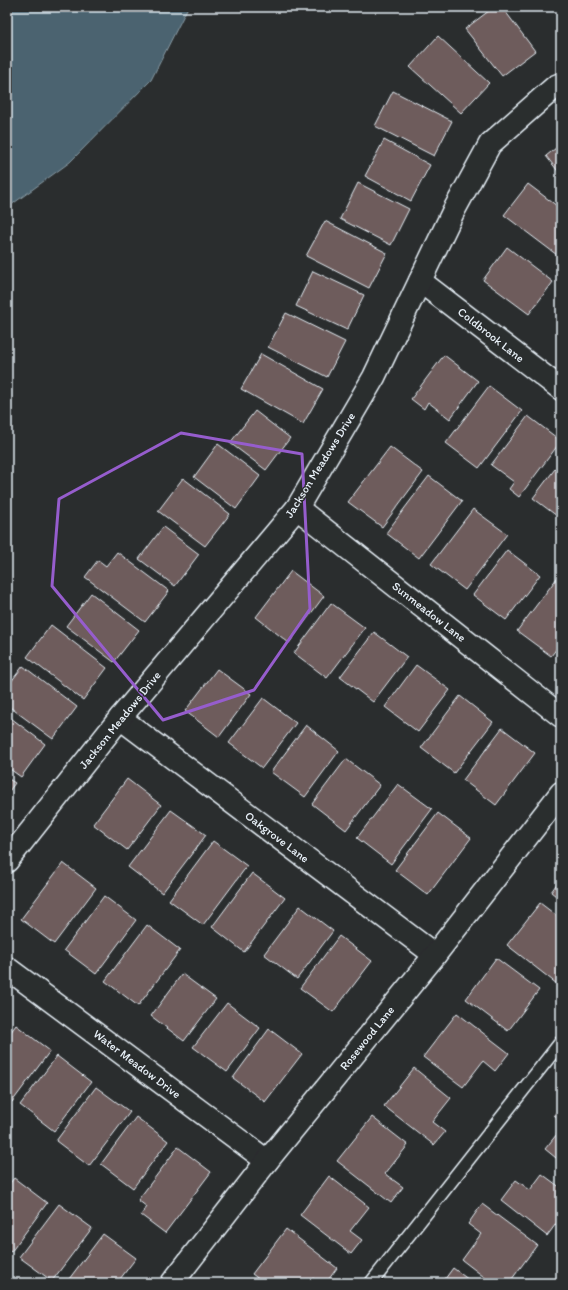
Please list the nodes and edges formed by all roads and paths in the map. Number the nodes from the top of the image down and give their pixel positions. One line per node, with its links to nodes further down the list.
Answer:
1 (561, 84): 2 (street, Jackson Meadows Drive)
2 (420, 281): 3 (street, Coldbrook Lane); 4 (street, Jackson Meadows Drive)
3 (561, 389)
4 (297, 508): 5 (street, Sunmeadow Lane); 6 (street, Jackson Meadows Drive)
5 (561, 716)
6 (120, 718): 8 (street, Jackson Meadows Drive); 9 (street, Oakgrove Lane)
7 (561, 793): 9 (street, Rosewood Lane)
8 (7, 861)
9 (434, 955): 12 (street, Rosewood Lane)
10 (7, 968): 12 (street, Water Meadow Drive)
11 (561, 1042): 14 (lane)
12 (267, 1161): 13 (street, Rosewood Lane)
13 (172, 1283)
14 (371, 1283)

